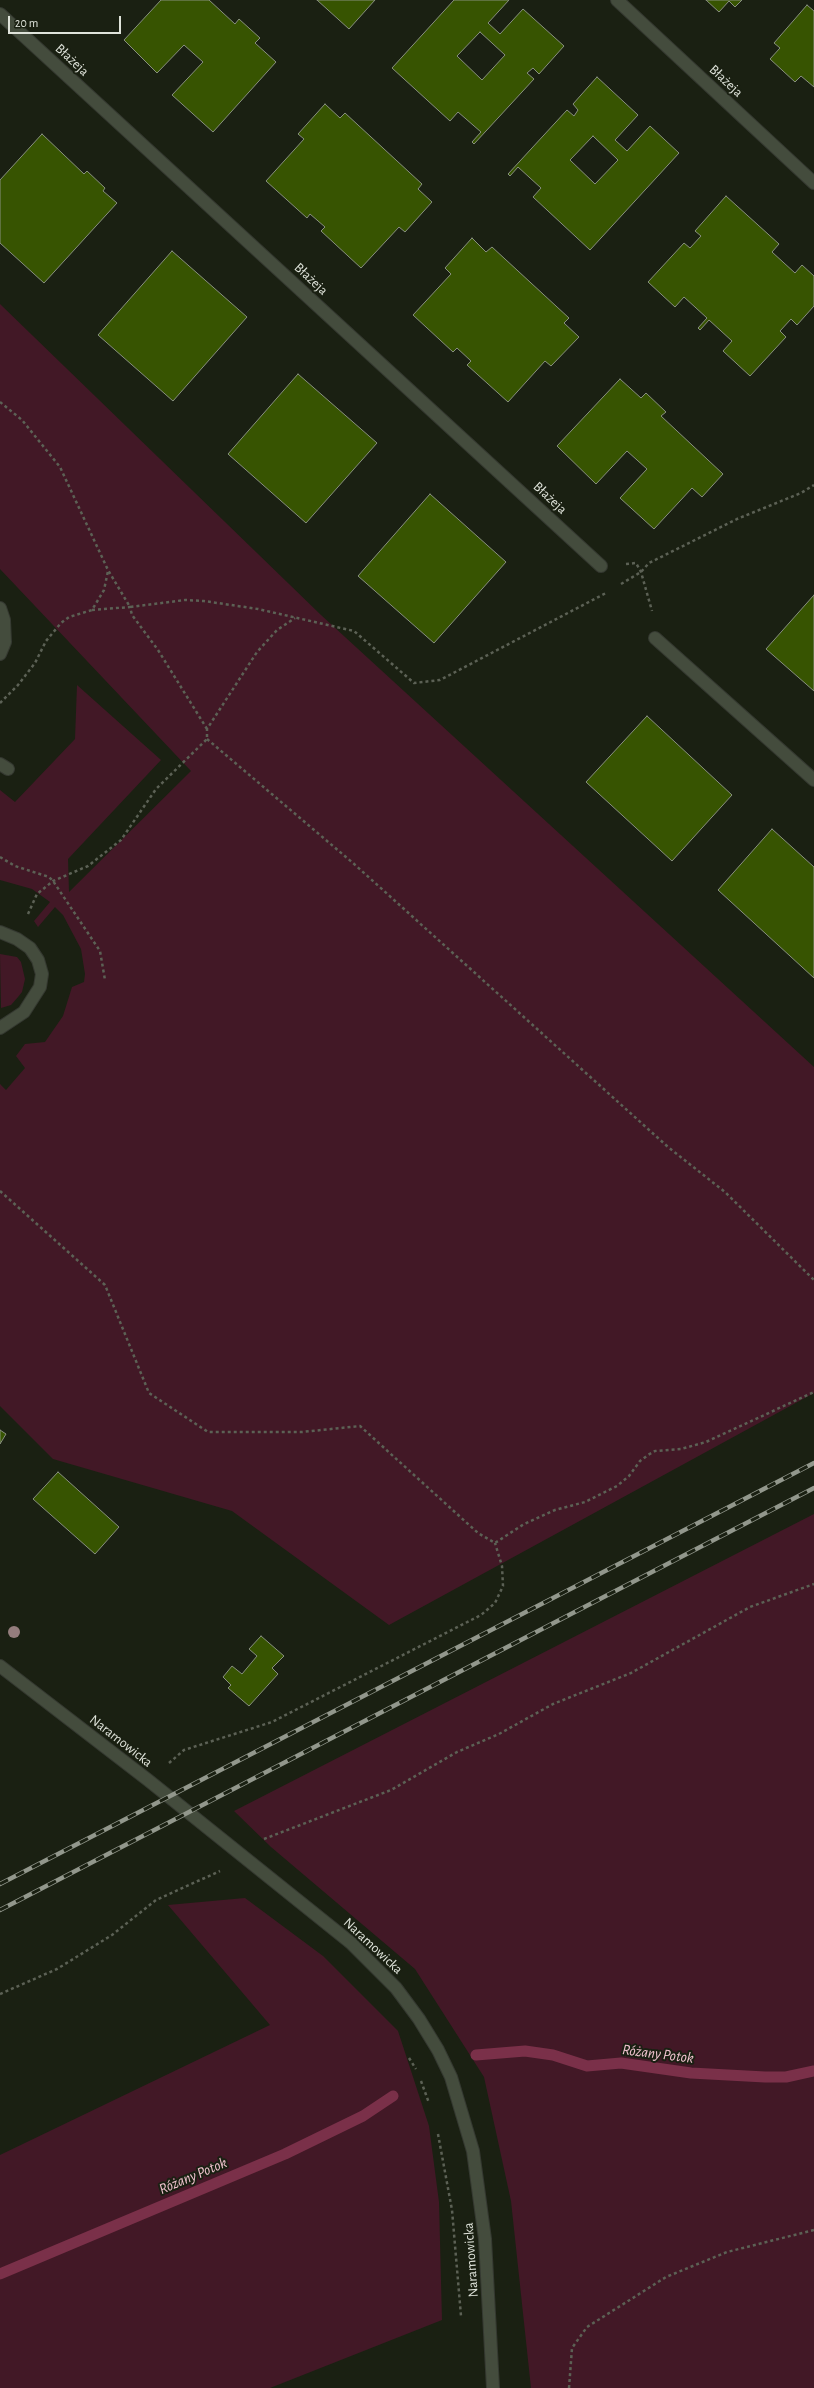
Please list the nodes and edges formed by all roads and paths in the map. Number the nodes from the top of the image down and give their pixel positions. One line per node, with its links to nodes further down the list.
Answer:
1 (617, 0): 3 (street, Błażeja)
2 (0, 14): 6 (street, Błażeja)
3 (814, 183)
4 (0, 402): 7 (path)
5 (814, 485): 8 (path)
6 (602, 566): 8 (path)
7 (108, 570): 11 (path); 13 (path)
8 (641, 572): 9 (path); 15 (path)
9 (617, 587)
10 (611, 590): 14 (path)
11 (130, 607): 13 (path); 14 (path); 18 (path)
12 (0, 608): 16 (street)
13 (92, 610): 17 (path)
14 (295, 617): 18 (path)
15 (655, 638): 20 (street)
16 (0, 654)
17 (0, 703)
18 (207, 730): 19 (path)
19 (207, 738): 22 (path); 28 (path)
20 (814, 780)
21 (0, 857): 22 (path)
22 (53, 881): 24 (path); 25 (path)
23 (0, 932): 24 (street)
24 (17, 939): 26 (street)
25 (105, 980)
26 (0, 1028)
27 (0, 1191): 30 (path)
28 (814, 1280)
29 (814, 1392): 30 (path)
30 (495, 1543): 33 (path)
31 (814, 1584): 34 (path)
32 (0, 1666): 33 (street, Naramowicka)
33 (148, 1780): 34 (street, Naramowicka)
34 (242, 1855): 36 (path); 46 (street, Naramowicka)
35 (213, 1866): 36 (path)
36 (219, 1871): 37 (path); 38 (path)
37 (225, 1876)
38 (0, 1994)
39 (409, 2056): 40 (path)
40 (416, 2070)
41 (420, 2077): 42 (path)
42 (430, 2107)
43 (437, 2129): 45 (path)
44 (814, 2230): 47 (path)
45 (461, 2318)
46 (493, 2388)
47 (569, 2388)

